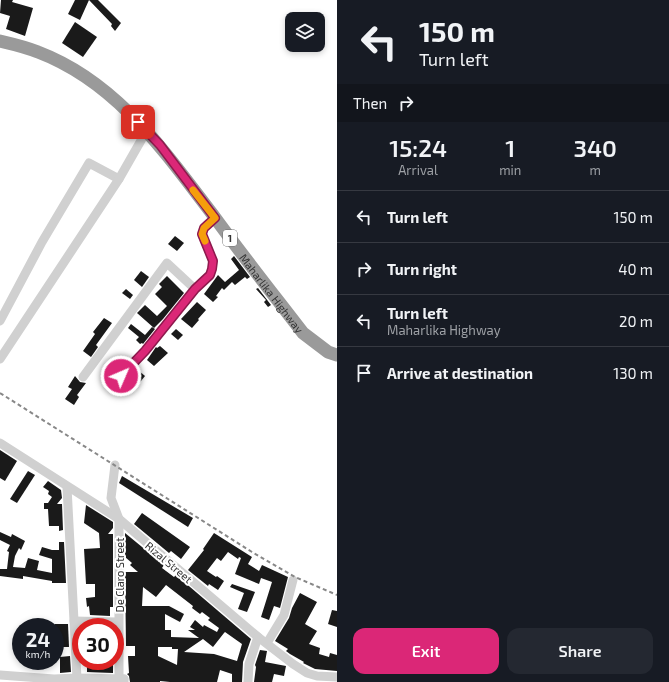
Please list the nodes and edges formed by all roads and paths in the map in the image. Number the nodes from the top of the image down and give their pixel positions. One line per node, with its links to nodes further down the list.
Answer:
1 (0, 41): 2 (highway, Maharlika Highway / 1)
2 (147, 130): 3 (street); 4 (highway, Maharlika Highway / 1)
3 (119, 179): 6 (street); 8 (street)
4 (215, 218): 5 (street); 7 (highway, Maharlika Highway / 1)
5 (195, 289): 9 (street); 10 (street)
6 (0, 322)
7 (337, 355)
8 (0, 360)
9 (121, 376)
10 (84, 377)
11 (0, 443): 13 (street, Rizal Street)
12 (115, 465): 14 (street, De Claro Street)
13 (67, 487): 14 (street, Rizal Street); 16 (street)
14 (119, 519): 17 (street, De Claro Street); 18 (street, Rizal Street)
15 (294, 580): 19 (street)
16 (74, 618)
17 (118, 618)
18 (258, 637): 19 (street, Rizal Street); 26 (street)
19 (267, 643): 23 (street, Rizal Street)
20 (77, 670): 24 (street)
21 (120, 670): 25 (street, De Claro Street)
22 (0, 674): 24 (street)
23 (337, 677)
24 (77, 678): 25 (street)
25 (121, 680)
26 (248, 682)

